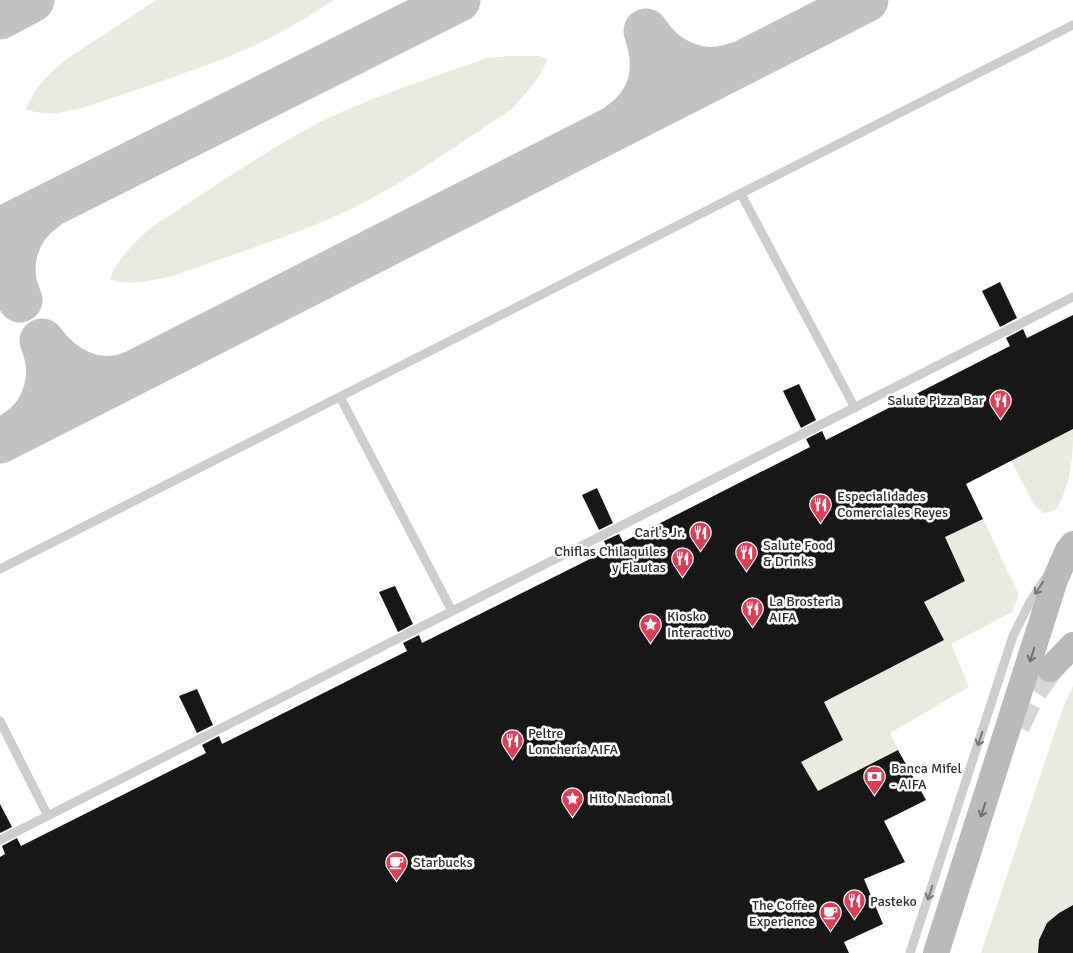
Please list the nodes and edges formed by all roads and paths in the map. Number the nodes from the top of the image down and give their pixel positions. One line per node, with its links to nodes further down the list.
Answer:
1 (1073, 25): 2 (lane)
2 (740, 194): 4 (lane); 5 (lane)
3 (1073, 297): 5 (lane)
4 (340, 397): 7 (lane); 8 (lane)
5 (855, 408): 8 (lane)
6 (1071, 547): 14 (lane, one-way to 14); 15 (main road, one-way to 15)
7 (0, 569)
8 (452, 611): 12 (lane)
9 (1073, 645): 10 (main road)
10 (1050, 669)
11 (0, 721): 12 (lane)
12 (48, 816): 13 (lane)
13 (0, 840)
14 (910, 953)
15 (936, 953)

